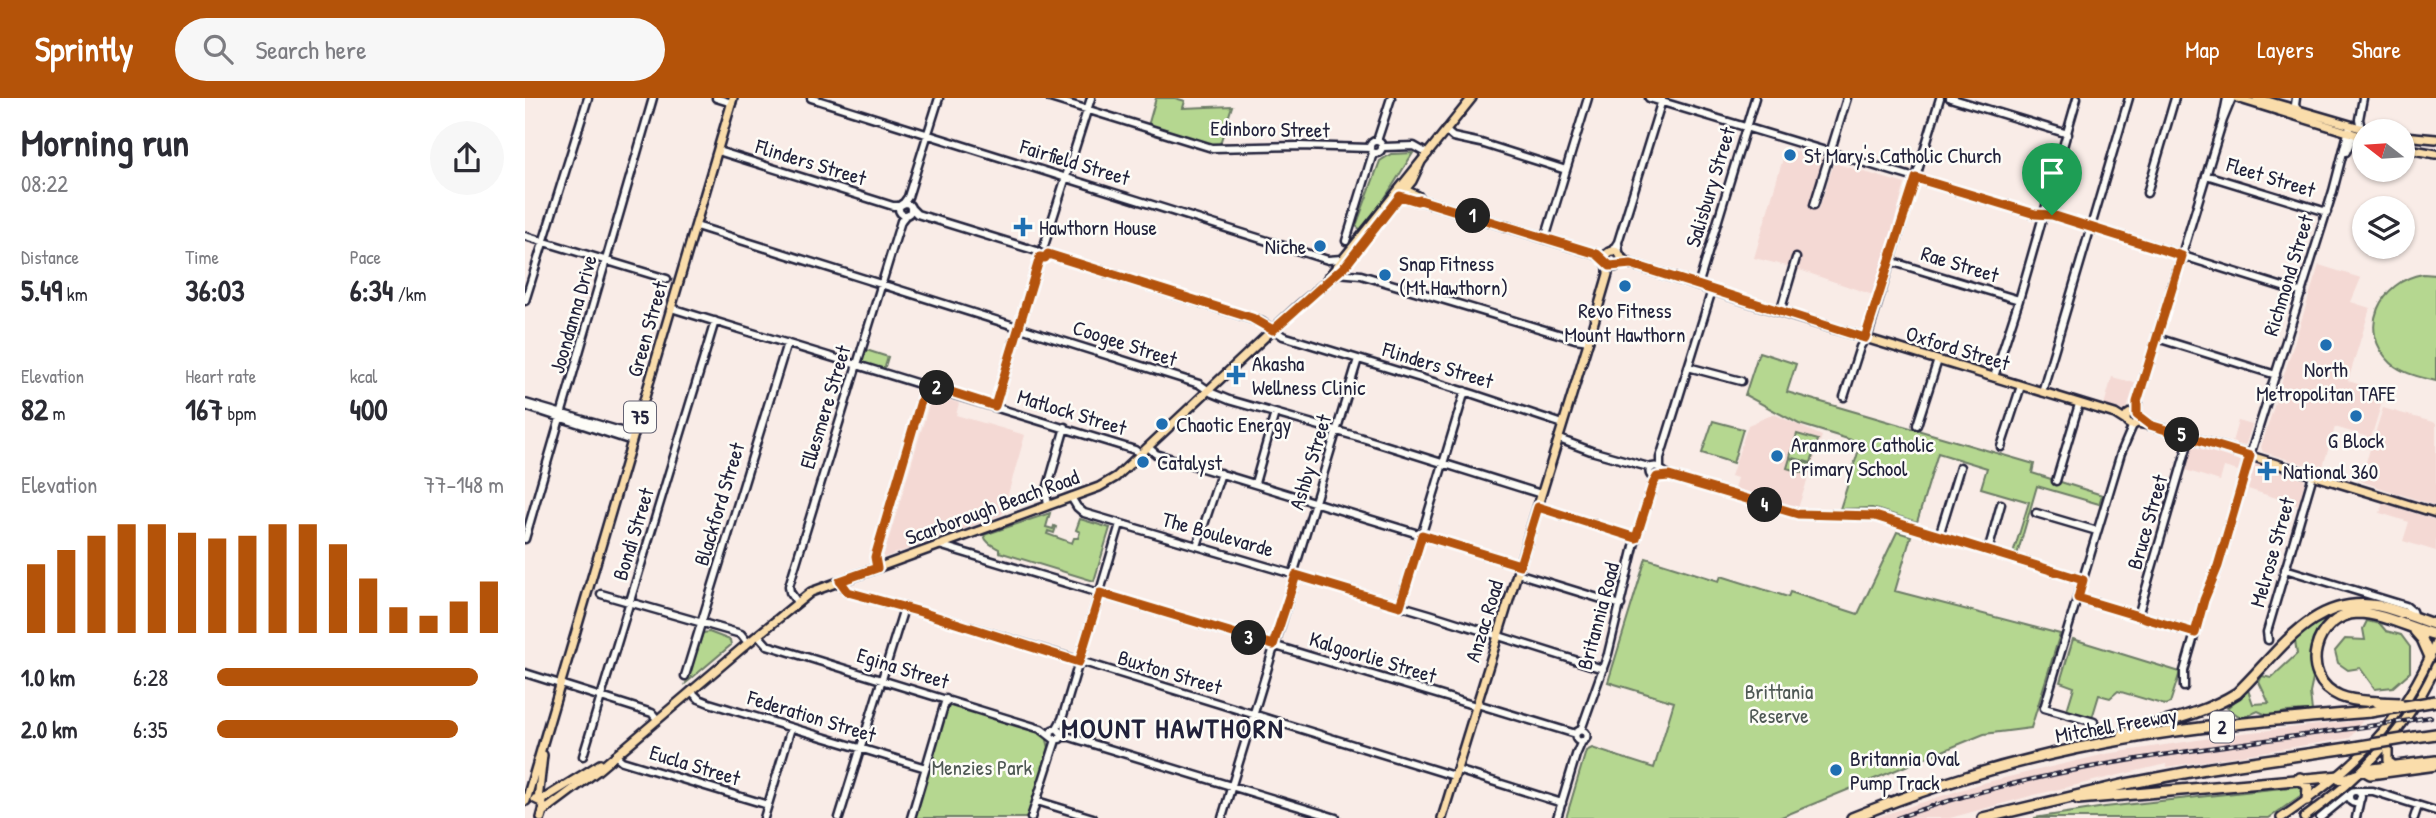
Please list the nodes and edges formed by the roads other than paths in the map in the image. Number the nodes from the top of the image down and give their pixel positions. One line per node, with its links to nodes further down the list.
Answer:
1 (588, 98): 64 (street)
2 (653, 98): 72 (street, Joondanna Drive)
3 (716, 98): 24 (street)
4 (811, 98): 35 (street, Fairfield Street)
5 (939, 98): 35 (street, Ellesmere Street)
6 (1051, 98): 27 (street, Edinboro Street)
7 (1091, 98): 27 (street)
8 (1391, 98): 40 (street)
9 (1472, 98): 34 (main road, Scarborough Beach Road)
10 (1588, 98): 49 (street)
11 (1649, 98): 25 (street)
12 (1755, 98): 31 (street, Salisbury Street)
13 (1847, 98): 45 (street)
14 (1940, 98): 52 (street)
15 (1950, 98): 36 (street)
16 (2077, 98): 36 (street)
17 (2129, 98): 60 (street)
18 (2175, 98): 54 (street)
19 (2227, 98): 30 (street)
20 (2235, 98): 30 (street); 32 (main road)
21 (2257, 98): 28 (main road)
22 (2296, 98): 28 (street)
23 (2363, 98): 26 (street)
24 (733, 100): 44 (main road, Green Street / 75)
25 (1662, 100): 31 (street); 70 (street, Anzac Road)
26 (2361, 107): 29 (street); 32 (street)
27 (1088, 110): 42 (street, Edinboro Street); 51 (street)
28 (2298, 111): 32 (main road)
29 (2359, 119)
30 (2223, 120): 50 (street)
31 (1747, 127): 45 (street); 79 (street, Salisbury Street)
32 (2348, 128): 33 (main road); 48 (street, Richmond Street)
33 (2352, 130)
34 (1446, 131): 46 (main road, Scarborough Beach Road); 49 (street)
35 (928, 134): 51 (street, Fairfield Street); 56 (street, Ellesmere Street)
36 (2068, 134): 58 (street)
37 (2415, 137): 39 (main road)
38 (2352, 139): 48 (street, Richmond Street)
39 (2436, 139)
40 (1377, 141): 41 (street); 42 (street)
41 (1383, 147): 42 (street); 46 (street)
42 (1372, 150): 63 (street)
43 (2415, 150): 47 (main road)
44 (718, 151): 56 (street, Flinders Street); 59 (main road, Green Street / 75)
45 (1831, 152): 52 (street); 55 (street)
46 (1428, 154): 53 (main road, Scarborough Beach Road)
47 (2436, 154)
48 (2344, 156): 57 (street, Richmond Street)
49 (1566, 170): 62 (street)
50 (2206, 175): 57 (street, Fleet Street); 68 (street)
51 (1066, 177): 65 (street); 71 (street, Fairfield Street)
52 (1916, 178): 58 (street); 73 (street)
53 (1399, 192): 62 (main road); 74 (main road, Scarborough Beach Road)
54 (2147, 194)
55 (1814, 205)
56 (905, 210): 66 (street, Flinders Street); 78 (street, Ellesmere Street)
57 (2327, 212): 81 (street, Richmond Street)
58 (2043, 214): 60 (street); 82 (street)
59 (696, 226): 78 (street, Coogee Street); 84 (main road, Green Street / 75)
60 (2091, 228): 68 (street); 104 (street)
61 (525, 236): 64 (street)
62 (1545, 239): 70 (main road)
63 (1346, 241)
64 (544, 242): 72 (street); 83 (street)
65 (1044, 246): 66 (street); 67 (street)
66 (1039, 254): 67 (street); 87 (street)
67 (1048, 254): 88 (street, Flinders Street)
68 (2182, 256): 81 (street); 90 (street)
69 (1796, 258): 85 (street)
70 (1613, 259): 79 (main road, Oxford Street); 92 (main road, Anzac Road)
71 (1328, 260): 74 (street, Fairfield Street); 75 (street, Fairfield Street)
72 (607, 261): 77 (street); 110 (street, Joondanna Drive)
73 (1890, 261): 82 (street, Rae Street); 89 (street)
74 (1344, 262): 75 (main road, Scarborough Beach Road); 76 (street)
75 (1336, 270): 76 (street); 88 (main road, Scarborough Beach Road)
76 (1361, 275): 92 (street)
77 (667, 279)
78 (881, 283): 87 (street, Coogee Street); 95 (street, Ellesmere Street)
79 (1698, 286): 80 (main road, Oxford Street)
80 (1712, 290): 85 (main road, Oxford Street); 96 (street, Britannia Road)
81 (2302, 293): 97 (street, Richmond Street)
82 (2019, 300): 98 (street)
83 (525, 301)
84 (671, 308): 86 (street, Matlock Street); 116 (main road, Green Street / 75)
85 (1780, 312): 89 (main road, Oxford Street)
86 (715, 321): 91 (street, Matlock Street); 157 (street, Bondi Street)
87 (1020, 328): 102 (street, Coogee Street); 108 (street)
88 (1273, 330): 93 (street, Flinders Street); 102 (main road, Scarborough Beach Road)
89 (1865, 338): 94 (main road, Oxford Street); 105 (street)
90 (2157, 338): 97 (street); 111 (street)
91 (787, 342): 95 (street, Matlock Street); 164 (street, Blackford Street)
92 (1588, 343): 112 (main road, Anzac Road)
93 (1358, 359): 103 (street, Flinders Street); 115 (street, Ashby Street)
94 (1938, 359): 98 (main road, Oxford Street); 113 (street)
95 (857, 364): 100 (street, Matlock Street); 156 (street, Ellesmere Street)
96 (1688, 367): 99 (street); 125 (street, Britannia Road)
97 (2276, 375): 122 (street, Richmond Street)
98 (1994, 377): 101 (main road, Oxford Street)
99 (1741, 381)
100 (926, 384): 108 (street, Matlock Street); 147 (street)
101 (2021, 386): 104 (main road, Oxford Street); 120 (street)
102 (1209, 390): 109 (street, Coogee Street); 119 (main road, Scarborough Beach Road)
103 (1465, 391): 112 (street, Flinders Street); 123 (street)
104 (2042, 392): 106 (main road, Oxford Street)
105 (1844, 397)
106 (2079, 404): 111 (main road, Oxford Street); 128 (street)
107 (525, 405): 110 (street)
108 (995, 406): 114 (street, Matlock Street)
109 (1275, 413): 115 (street, Coogee Street); 129 (street)
110 (561, 416): 116 (street); 143 (street, Joondanna Drive)
111 (2132, 419): 117 (main road); 139 (street)
112 (1564, 422): 118 (main road, Anzac Road)
113 (1917, 425)
114 (1065, 428): 121 (street, Matlock Street); 134 (street)
115 (1337, 431): 123 (street, Coogee Street); 132 (street, Ashby Street)
116 (633, 438): 181 (main road, Green Street / 75)
117 (2190, 438): 122 (main road); 162 (street, Bruce Street)
118 (1558, 441): 125 (street); 130 (main road, Anzac Road)
119 (1148, 447): 121 (main road, Scarborough Beach Road); 126 (street, Matlock Street)
120 (2001, 447)
121 (1140, 454): 131 (main road, Scarborough Beach Road)
122 (2250, 456): 127 (main road); 167 (street, Richmond Street)
123 (1443, 464): 130 (street, Coogee Street); 140 (street)
124 (1960, 467): 141 (street)
125 (1655, 472): 141 (street); 142 (street, Britannia Road)
126 (1221, 473): 129 (street, Matlock Street); 145 (street)
127 (2313, 475): 137 (main road); 149 (street, Melrose Street)
128 (2056, 481)
129 (1255, 483): 132 (street, Matlock Street)
130 (1541, 494): 135 (main road, Anzac Road)
131 (1070, 497): 134 (main road, Scarborough Beach Road); 138 (street, The Boulevarde)
132 (1316, 502): 140 (street, Matlock Street); 150 (street, Ashby Street)
133 (2001, 504): 146 (street)
134 (1048, 505): 144 (main road, Scarborough Beach Road)
135 (1538, 507): 142 (street); 148 (main road, Anzac Road)
136 (2036, 513): 139 (street)
137 (2436, 513)
138 (1120, 524): 145 (street, The Boulevarde); 153 (street)
139 (2097, 531): 151 (street)
140 (1422, 535): 148 (street, Matlock Street); 159 (street)
141 (1939, 536): 146 (street)
142 (1636, 538): 158 (street, Britannia Road)
143 (525, 539)
144 (939, 545): 147 (main road, Scarborough Beach Road); 153 (street, Kalgoorlie Street)
145 (1197, 546): 150 (street, The Boulevarde)
146 (1988, 551): 151 (street)
147 (877, 568): 152 (main road, Scarborough Beach Road)
148 (1519, 569): 158 (street, Matlock Street); 170 (main road, Anzac Road)
149 (2285, 569): 161 (street); 171 (street, Melrose Street)
150 (1295, 575): 159 (street, The Boulevarde); 174 (street, Ashby Street)
151 (2083, 580): 155 (street)
152 (840, 581): 156 (main road, Scarborough Beach Road); 160 (street, Buxton Street)
153 (1100, 593): 174 (street, Kalgoorlie Street); 175 (street)
154 (601, 594): 157 (street)
155 (2078, 598): 162 (street); 191 (street)
156 (797, 602): 168 (main road, Scarborough Beach Road)
157 (631, 603): 164 (street); 184 (street, Bondi Street)
158 (1621, 605): 177 (street, Britannia Road)
159 (1400, 606): 170 (street, The Boulevarde)
160 (904, 608): 175 (street, Buxton Street); 180 (street)
161 (2416, 615): 163 (highway); 165 (highway); 199 (highway)
162 (2138, 616): 167 (street)
163 (2436, 617)
164 (701, 623): 173 (street); 179 (street, Blackford Street)
165 (2436, 625)
166 (2407, 627): 169 (highway); 176 (highway); 188 (highway, bridge)
167 (2195, 633): 182 (street, Richmond Street)
168 (758, 635): 173 (main road, Scarborough Beach Road); 180 (street, Egina Street)
169 (2436, 635)
170 (1497, 637): 177 (street, The Boulevarde); 187 (main road, Anzac Road)
171 (2268, 640)
172 (2436, 642): 176 (main road)
173 (748, 643): 183 (main road, Scarborough Beach Road)
174 (1273, 645): 187 (street, Kalgoorlie Street); 189 (street, Ashby Street)
175 (1079, 662): 189 (street, Buxton Street); 194 (street)
176 (2433, 662): 197 (main road); 202 (main road)
177 (1603, 669): 196 (street, Britannia Road)
178 (525, 673): 181 (street)
179 (685, 676)
180 (880, 678): 185 (street, Egina Street); 198 (street)
181 (561, 684): 184 (street); 193 (main road, Green Street / 75)
182 (2184, 687)
183 (691, 691): 190 (main road, Scarborough Beach Road); 192 (street, Federation Street)
184 (603, 697): 190 (street); 201 (street, Bondi Street)
185 (946, 699): 194 (street, Egina Street); 207 (street)
186 (2436, 701): 188 (highway, Mitchell Freeway / 2, bridge)
187 (1477, 705): 196 (street, Kalgoorlie Street); 210 (main road, Anzac Road)
188 (2415, 705): 199 (highway, Mitchell Freeway / 2, bridge)
189 (1253, 716): 210 (street, Buxton Street); 213 (street, Ashby Street)
190 (657, 719): 200 (main road, Scarborough Beach Road)
191 (2094, 722)
192 (791, 728): 198 (street, Federation Street); 221 (street)
193 (548, 730): 208 (main road, Green Street / 75); 215 (main road, Green Street / 75)
194 (1057, 733): 213 (street, Egina Street); 218 (street)
195 (2436, 734): 216 (highway, 2, bridge)
196 (1580, 736): 220 (street, Britannia Road)
197 (2388, 743): 204 (main road); 209 (main road)
198 (859, 748): 207 (street, Federation Street); 227 (street)
199 (2074, 749): 235 (highway, Mitchell Freeway / 2)
200 (615, 755): 215 (main road, Scarborough Beach Road); 221 (street, Eucla Street); 225 (main road, Scarborough Beach Road)
201 (583, 756)
202 (2360, 757): 209 (main road); 211 (main road)
203 (2436, 760): 204 (main road)
204 (2396, 766): 209 (main road)
205 (2436, 766): 209 (main road)
206 (525, 768): 208 (street)
207 (926, 768): 228 (street)
208 (534, 771): 219 (main road, Green Street / 75)
209 (2363, 772): 211 (main road); 238 (main road)
210 (1455, 773): 220 (street, Buxton Street); 233 (main road, Anzac Road)
211 (2344, 776): 212 (highway); 217 (main road)
212 (2300, 778): 216 (highway); 217 (highway)
213 (1231, 786): 231 (street, Ashby Street); 232 (street, Egina Street)
214 (2357, 799): 222 (street); 223 (street); 223 (street); 240 (street)
215 (539, 800): 219 (main road); 225 (main road)
216 (2055, 800): 236 (highway, 2)
217 (2307, 800): 237 (main road)
218 (1037, 801): 229 (street); 230 (street)
219 (526, 802)
220 (1562, 803): 234 (street, Britannia Road)
221 (768, 805): 226 (street)
222 (2418, 806): 224 (street); 241 (street)
223 (2333, 809): 239 (street)
224 (2436, 811)
225 (543, 815)
226 (764, 818)
227 (839, 818)
228 (911, 818)
229 (1031, 818)
230 (1093, 818)
231 (1221, 818)
232 (1336, 818)
233 (1442, 818)
234 (1557, 818)
235 (1852, 818)
236 (1983, 818)
237 (2281, 818)
238 (2304, 818)
239 (2320, 818)
240 (2356, 818)
241 (2414, 818)

